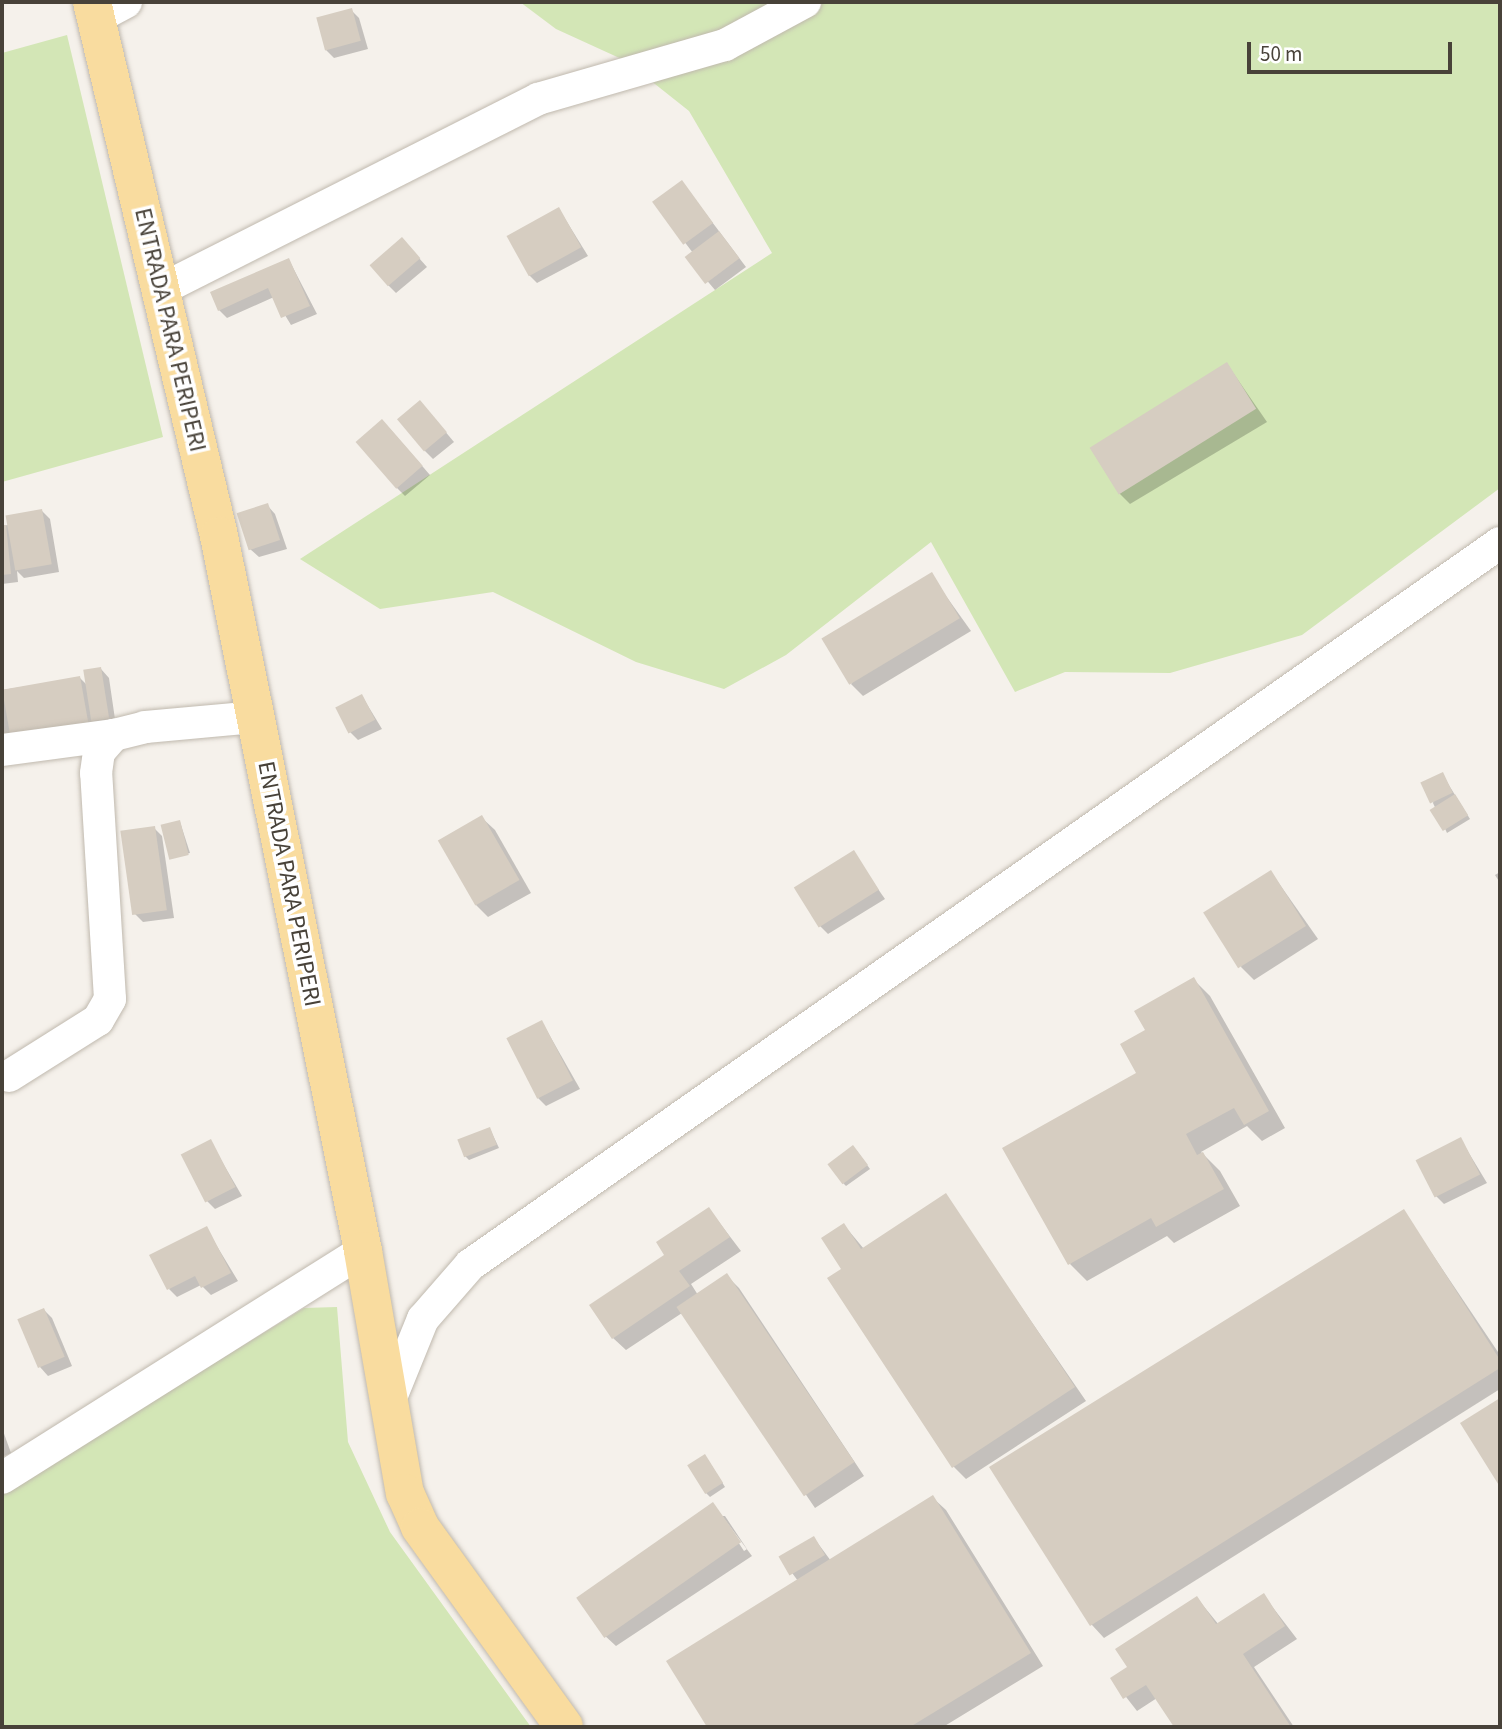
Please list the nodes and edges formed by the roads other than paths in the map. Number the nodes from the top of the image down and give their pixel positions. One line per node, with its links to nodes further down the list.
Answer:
1 (805, 2): 3 (street)
2 (105, 7): 3 (main road, ENTRADA PARA PERIPERI)
3 (160, 290): 5 (main road, ENTRADA PARA PERIPERI)
4 (1500, 543): 10 (street)
5 (255, 717): 6 (street); 9 (main road, ENTRADA PARA PERIPERI)
6 (114, 735): 7 (street); 8 (street)
7 (2, 750)
8 (9, 1076)
9 (363, 1251): 10 (main road, ENTRADA PARA PERIPERI); 11 (street)
10 (388, 1405): 12 (main road, ENTRADA PARA PERIPERI)
11 (2, 1478)
12 (564, 1727)

